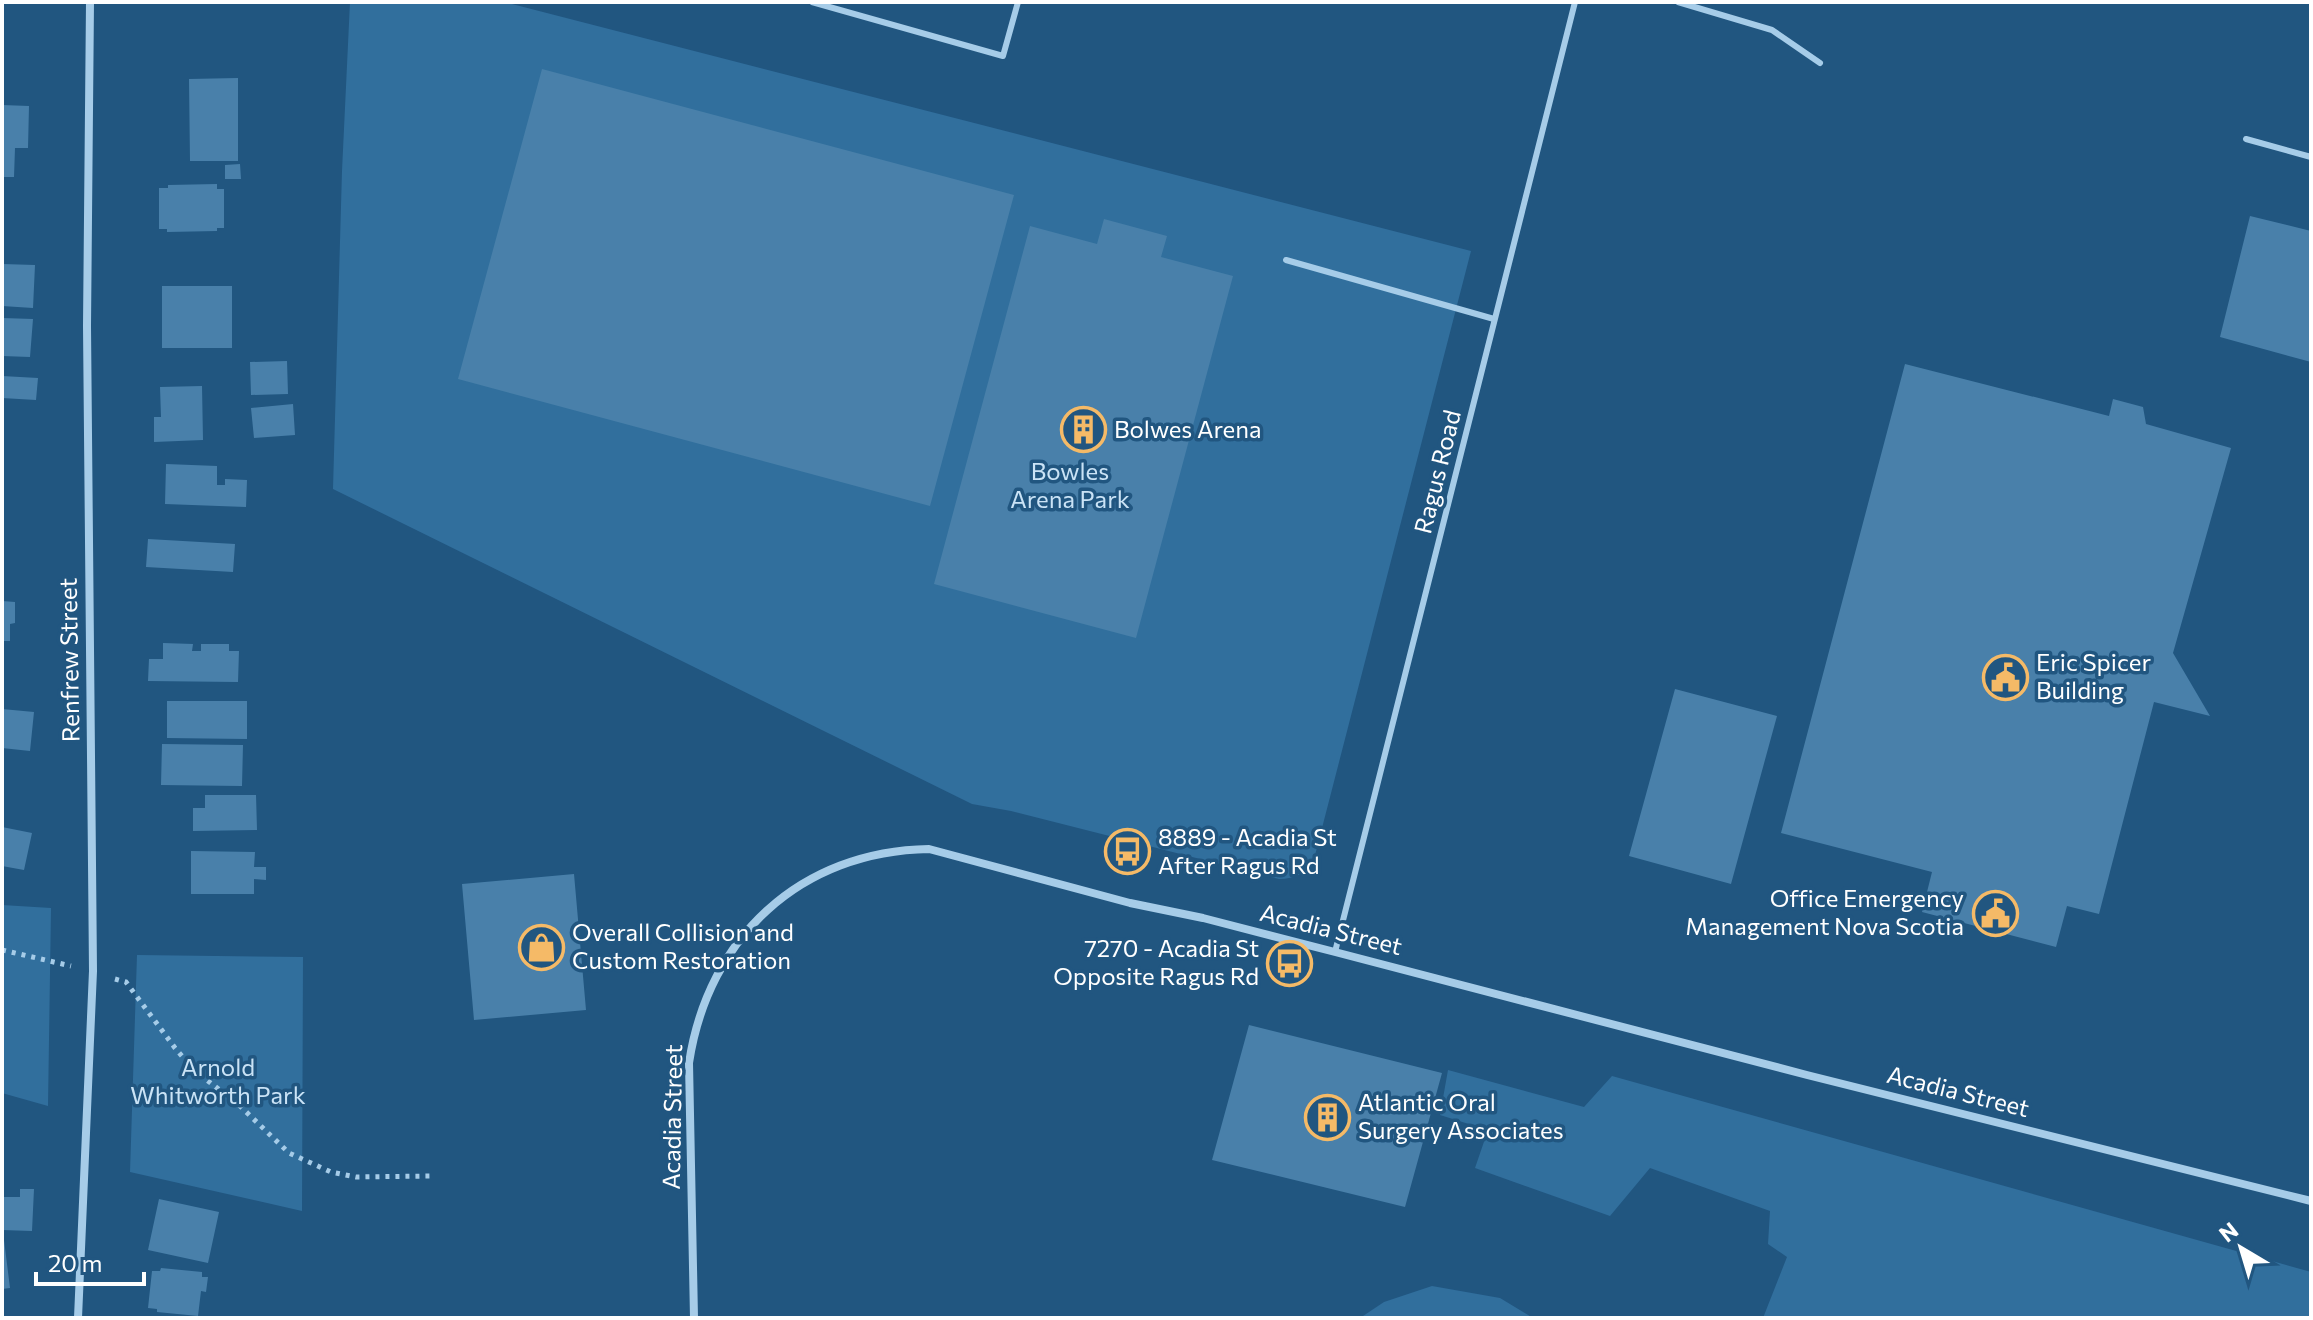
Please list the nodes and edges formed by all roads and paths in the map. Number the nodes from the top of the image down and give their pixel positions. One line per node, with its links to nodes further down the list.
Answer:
1 (90, 2): 13 (street, Renfrew Street)
2 (812, 2): 3 (lane)
3 (1018, 2)
4 (1575, 2): 10 (lane, Ragus Road)
5 (1678, 2): 6 (lane)
6 (1820, 63)
7 (2246, 139): 8 (lane)
8 (2311, 157)
9 (1286, 260): 10 (lane)
10 (1494, 319): 12 (lane, Ragus Road)
11 (2, 950): 13 (path)
12 (1335, 952): 15 (street, Acadia Street); 17 (street, Acadia Street)
13 (93, 971): 14 (path); 16 (street, Renfrew Street)
14 (431, 1176)
15 (2311, 1201)
16 (78, 1318)
17 (694, 1318)

